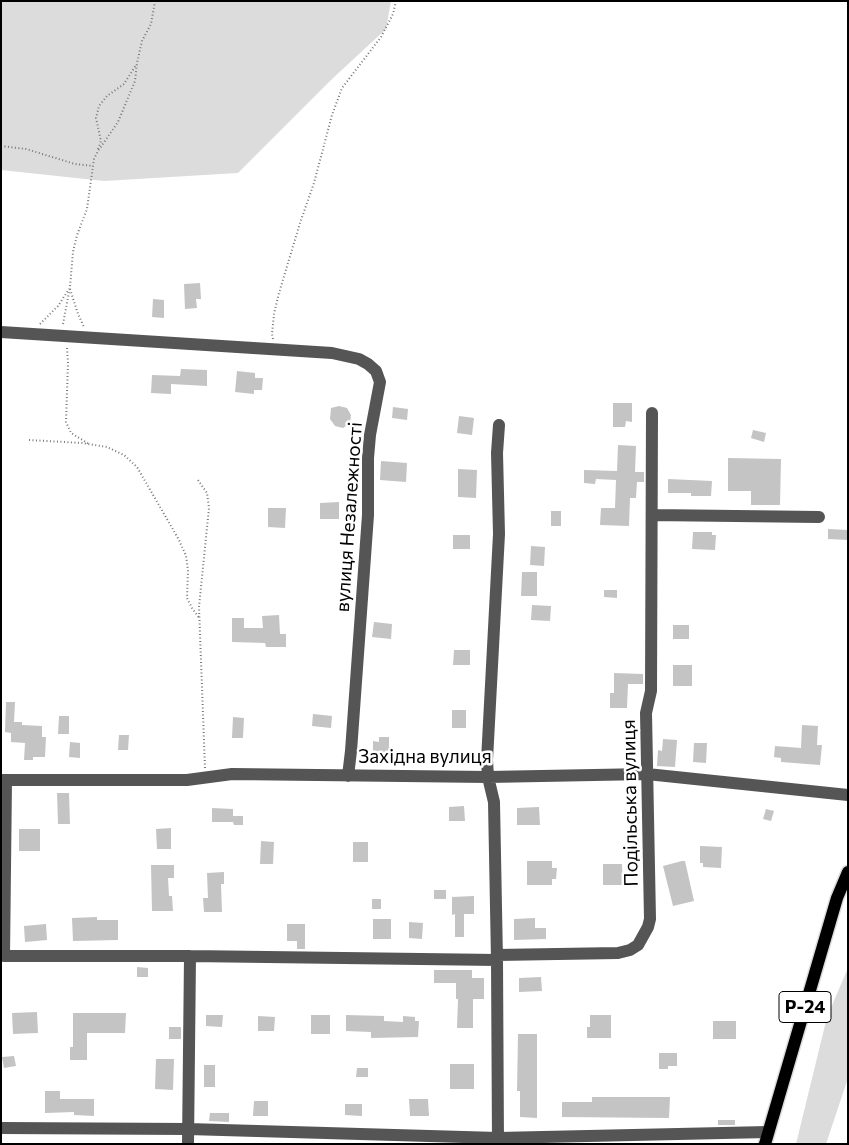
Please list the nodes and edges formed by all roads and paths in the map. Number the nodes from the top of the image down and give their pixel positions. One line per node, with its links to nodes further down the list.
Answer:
1 (155, 1): 3 (path)
2 (396, 1): 12 (path)
3 (136, 65): 5 (path); 5 (path)
4 (1, 146): 6 (path)
5 (98, 151): 6 (path)
6 (93, 166): 7 (path)
7 (70, 287): 9 (path); 10 (path); 11 (path)
8 (1, 332): 9 (street, вулиця Незалежності)
9 (34, 334): 10 (street, вулиця Незалежності)
10 (64, 336): 11 (street, вулиця Незалежності); 16 (path)
11 (90, 338): 12 (street, вулиця Незалежності)
12 (280, 350): 22 (street, вулиця Незалежності)
13 (652, 413): 18 (street, Подільська вулиця)
14 (499, 425): 23 (street)
15 (30, 440): 16 (path)
16 (89, 444): 20 (path)
17 (198, 480): 20 (path)
18 (652, 515): 19 (street); 21 (street, Подільська вулиця)
19 (820, 517)
20 (200, 619): 24 (path)
21 (647, 774): 23 (street, Західна вулиця); 26 (street, Західна вулиця); 29 (street, Подільська вулиця)
22 (348, 776): 23 (street, Західна вулиця); 24 (street, Західна вулиця)
23 (488, 777): 29 (street)
24 (206, 778): 25 (street, Західна вулиця)
25 (4, 780): 28 (street, Подільська вулиця)
26 (848, 795)
27 (848, 872): 32 (main road, Р-24)
28 (190, 956): 29 (street, Подільська вулиця); 31 (street)
29 (497, 958): 33 (street)
30 (1, 1128): 31 (street)
31 (188, 1129): 33 (street); 34 (street)
32 (767, 1138): 33 (street)
33 (498, 1141)
34 (188, 1144)

